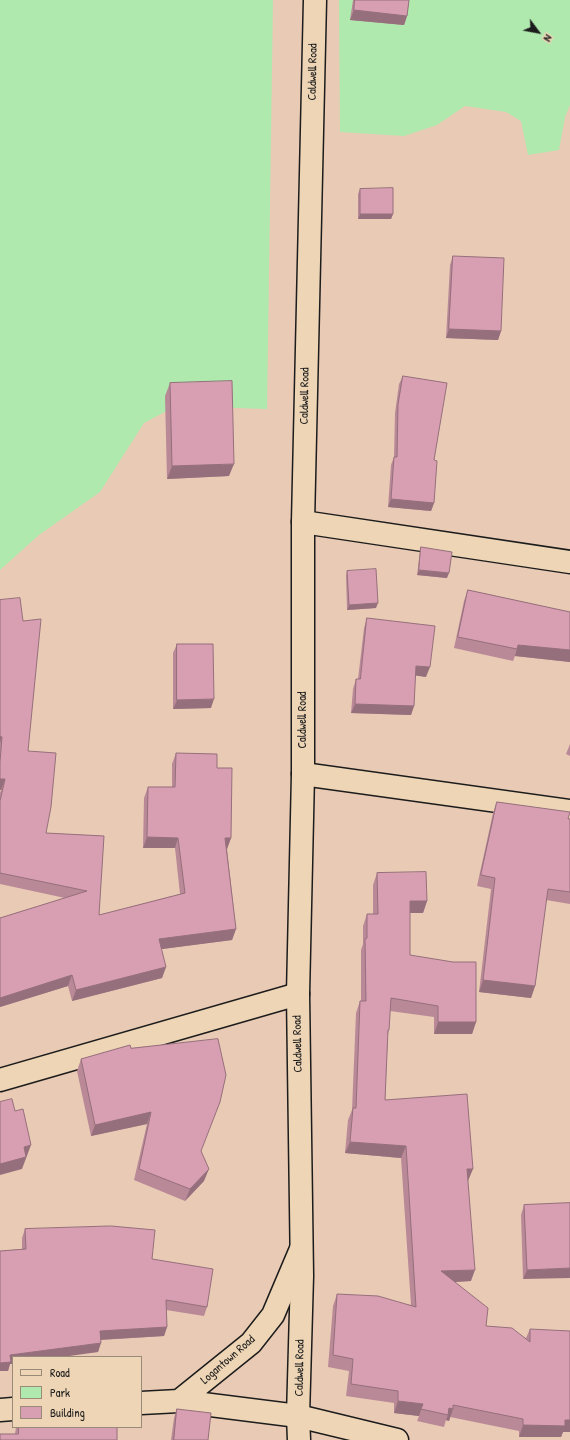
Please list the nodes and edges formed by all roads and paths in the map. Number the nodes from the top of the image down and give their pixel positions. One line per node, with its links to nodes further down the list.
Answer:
1 (315, 0): 2 (main road, Caldwell Road)
2 (303, 522): 3 (main road); 4 (main road, Caldwell Road)
3 (570, 562)
4 (303, 774): 5 (main road); 6 (main road, Caldwell Road)
5 (570, 811)
6 (298, 994): 7 (main road); 8 (main road, Caldwell Road)
7 (0, 1080)
8 (302, 1249): 9 (main road, Logantown Road); 13 (main road, Caldwell Road)
9 (179, 1401): 10 (main road, Logantown Road); 13 (main road, Logantown Road)
10 (142, 1403)
11 (0, 1410): 12 (main road)
12 (12, 1410)
13 (298, 1416): 14 (main road, Caldwell Road); 15 (main road, Logantown Road)
14 (299, 1440)
15 (397, 1440)

